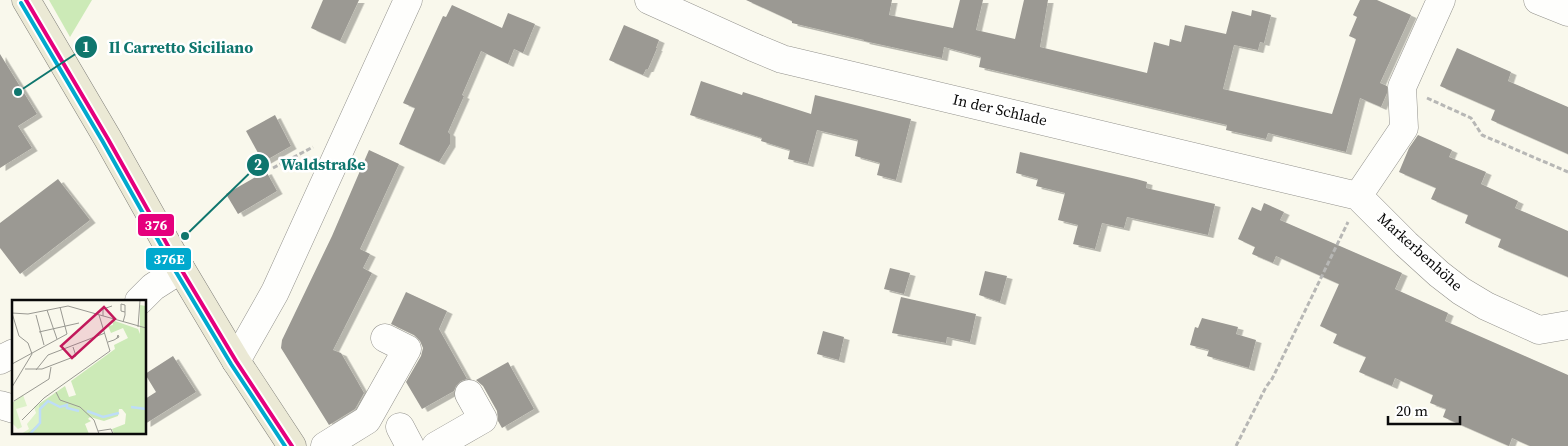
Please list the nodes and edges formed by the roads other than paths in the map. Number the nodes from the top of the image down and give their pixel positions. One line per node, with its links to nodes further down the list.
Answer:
1 (26, 0): 8 (main road)
2 (408, 0): 14 (street)
3 (649, 0): 7 (street, In der Schlade)
4 (1441, 0): 7 (street)
5 (1538, 0): 6 (street)
6 (1568, 12)
7 (1358, 196): 10 (street, Markerbenhöhe)
8 (181, 269): 9 (street); 14 (main road)
9 (140, 300)
10 (1568, 325)
11 (385, 338): 17 (street)
12 (12, 354): 13 (street)
13 (0, 360)
14 (236, 361): 16 (main road)
15 (469, 394): 18 (street)
16 (292, 446)
17 (324, 446)
18 (436, 446)

